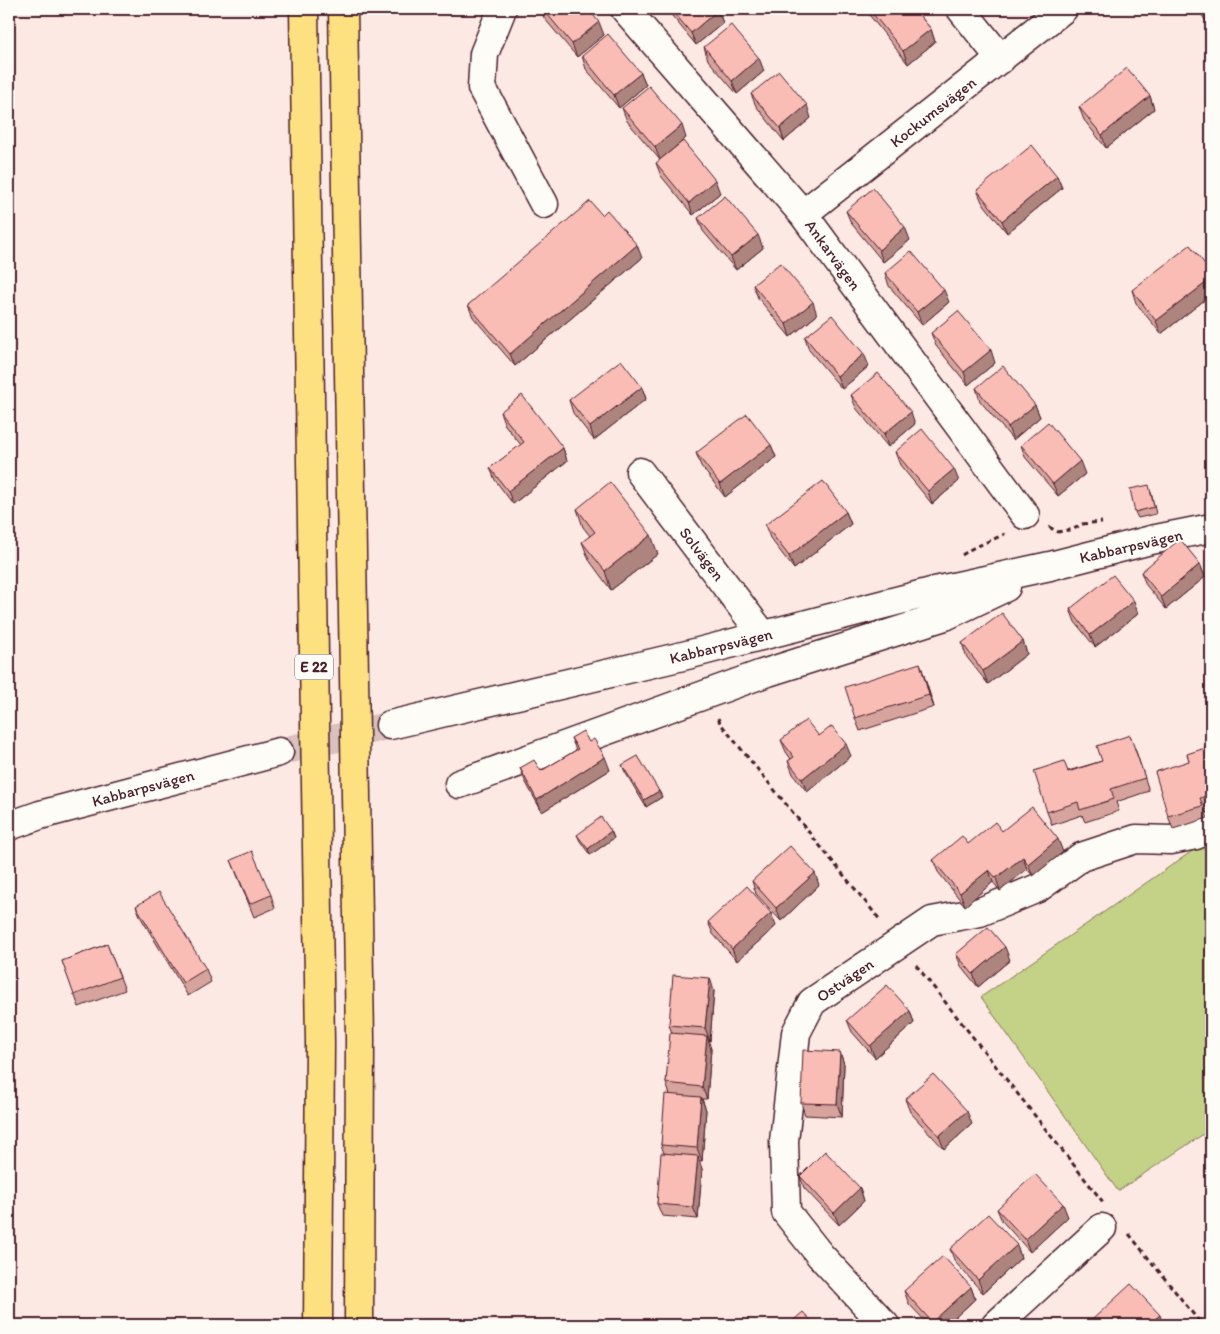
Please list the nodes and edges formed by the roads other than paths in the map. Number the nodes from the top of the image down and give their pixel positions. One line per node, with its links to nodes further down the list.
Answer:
1 (304, 9): 21 (highway, E 22)
2 (343, 9): 22 (highway, E 22)
3 (502, 9): 8 (street)
4 (625, 9): 9 (street, Ankarvägen)
5 (961, 9): 7 (street)
6 (1062, 9): 7 (street, Kockumsvägen)
7 (1001, 59): 9 (street, Kockumsvägen)
8 (544, 204)
9 (803, 214): 11 (street, Ankarvägen)
10 (640, 472): 14 (street, Solvägen)
11 (1025, 515)
12 (1211, 528): 13 (street, Kabbarpsvägen)
13 (1050, 566): 14 (street, Kabbarpsvägen); 17 (street, Kabbarpsvägen)
14 (763, 636): 15 (street, Kabbarpsvägen)
15 (390, 725)
16 (279, 752): 18 (street, Kabbarpsvägen)
17 (459, 784)
18 (9, 826)
19 (1211, 826): 23 (street, Ostvägen)
20 (1112, 1222): 24 (street)
21 (318, 1325)
22 (358, 1325)
23 (885, 1325)
24 (996, 1325)

